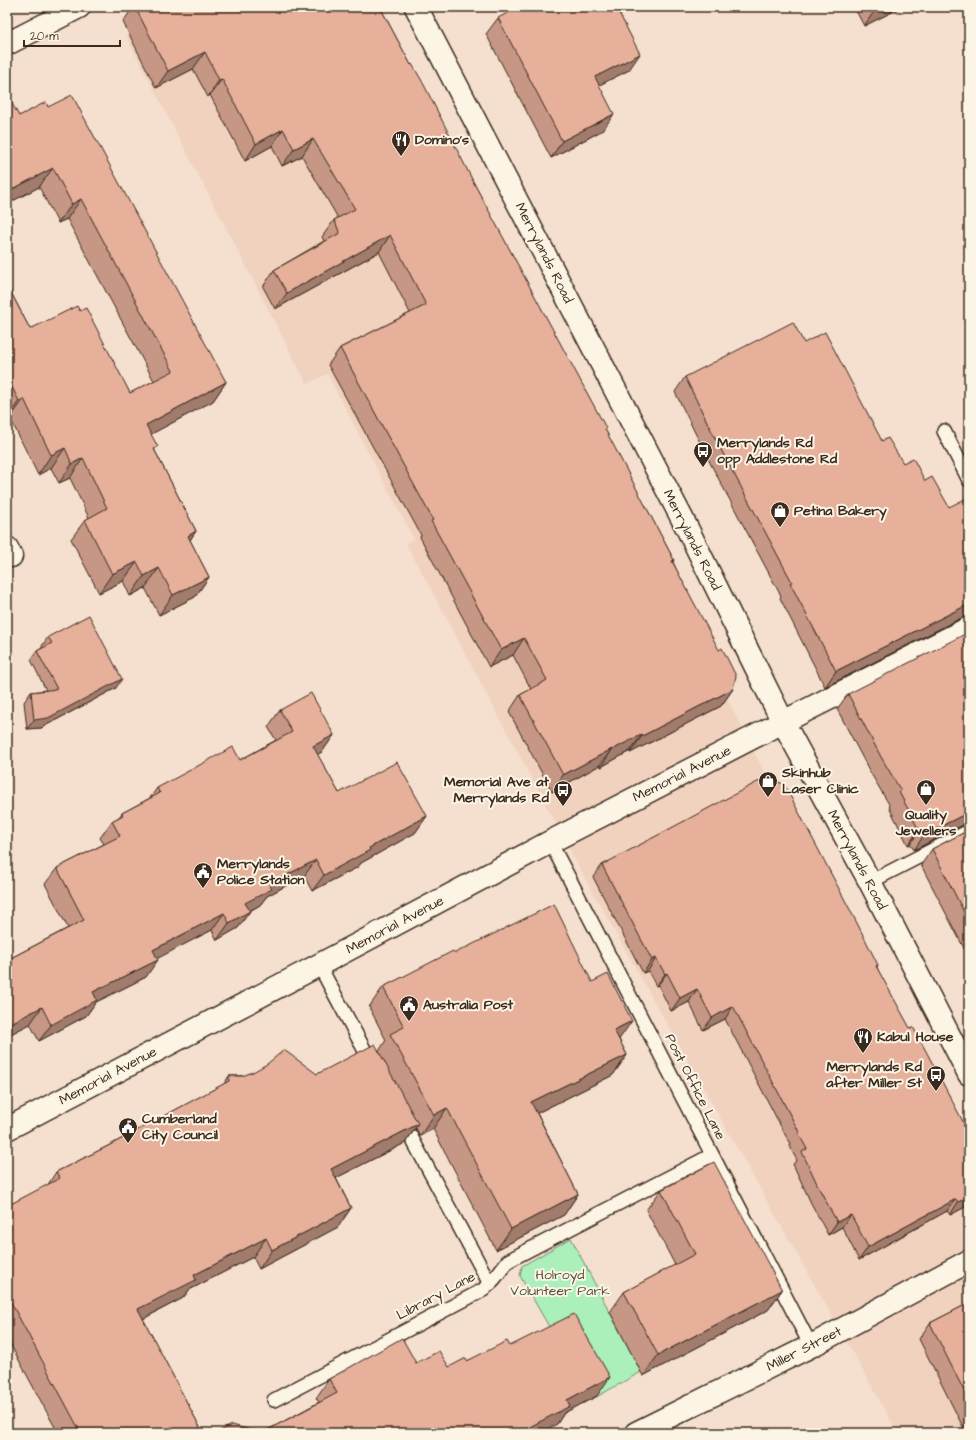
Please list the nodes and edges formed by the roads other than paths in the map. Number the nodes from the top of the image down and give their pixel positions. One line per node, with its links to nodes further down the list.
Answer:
1 (79, 7): 3 (street)
2 (416, 7): 7 (street, Merrylands Road)
3 (7, 44)
4 (944, 431): 5 (lane)
5 (969, 480)
6 (969, 628): 7 (street, Memorial Avenue)
7 (783, 722): 9 (street, Memorial Avenue); 10 (street, Merrylands Road)
8 (969, 831): 10 (lane)
9 (550, 842): 11 (street, Memorial Avenue); 16 (lane, Post Office Lane)
10 (870, 882): 13 (street, Merrylands Road)
11 (319, 965): 12 (lane); 15 (street, Memorial Avenue)
12 (376, 1073)
13 (969, 1074)
14 (395, 1107): 18 (lane)
15 (7, 1129)
16 (712, 1155): 18 (lane, Library Lane); 19 (lane, Post Office Lane)
17 (969, 1261): 19 (street, Miller Street)
18 (490, 1284): 20 (lane, Library Lane)
19 (811, 1346): 21 (street, Miller Street)
20 (274, 1400)
21 (636, 1433)

